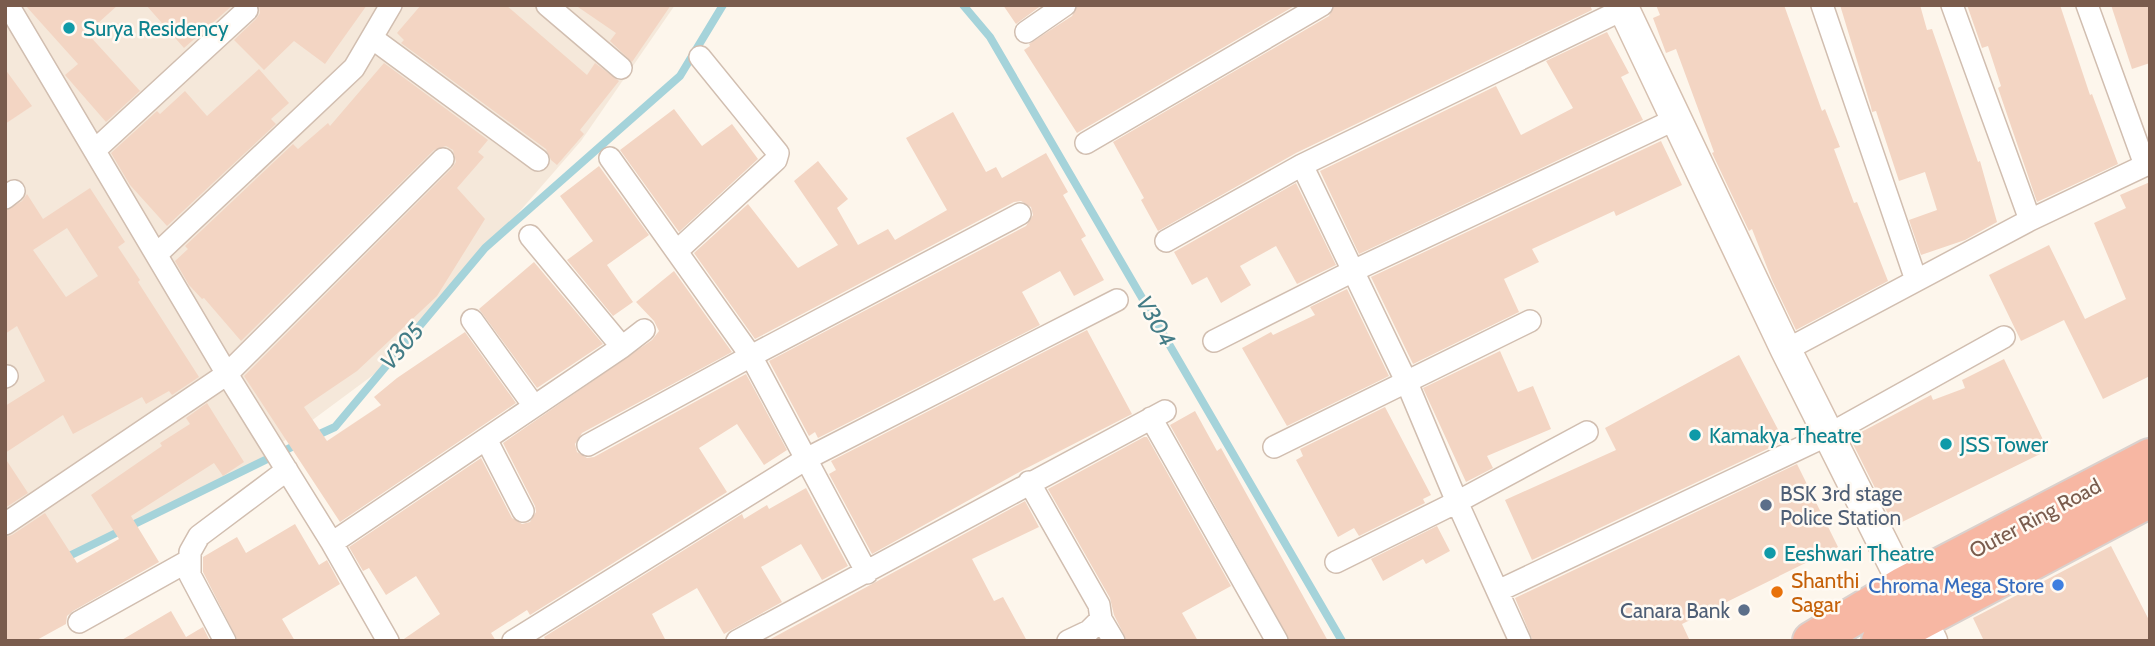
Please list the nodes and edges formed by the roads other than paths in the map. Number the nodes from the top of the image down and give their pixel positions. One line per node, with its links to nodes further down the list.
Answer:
1 (8, 5): 17 (street)
2 (391, 5): 12 (street)
3 (547, 5): 14 (street)
4 (1065, 5): 11 (street)
5 (1322, 5): 16 (street)
6 (1822, 5): 30 (street)
7 (1952, 5): 24 (street)
8 (2087, 5): 21 (street)
9 (1623, 7): 15 (street); 22 (street)
10 (247, 10): 17 (street)
11 (1026, 32)
12 (372, 38): 20 (street); 28 (street)
13 (699, 57): 27 (street)
14 (621, 68)
15 (1676, 118): 29 (street); 38 (street)
16 (1086, 142)
17 (95, 150): 28 (street)
18 (610, 158): 27 (street)
19 (443, 159): 40 (street)
20 (538, 160)
21 (2147, 164): 24 (street)
22 (1302, 165): 26 (street); 29 (street)
23 (1020, 214): 39 (street)
24 (2029, 220): 30 (street)
25 (530, 236): 37 (street)
26 (1166, 242)
27 (677, 250): 39 (street)
28 (157, 254): 40 (street)
29 (1353, 271): 36 (street); 41 (street)
30 (1916, 279): 38 (street)
31 (1117, 300): 49 (street)
32 (472, 320): 42 (street)
33 (1530, 321): 41 (street)
34 (644, 330): 37 (street)
35 (2004, 337): 44 (street)
36 (1214, 341)
37 (622, 347): 42 (street)
38 (1786, 351): 44 (street)
39 (751, 356): 46 (street); 49 (street)
40 (228, 374): 50 (street); 55 (street)
41 (1407, 383): 47 (street); 53 (street)
42 (534, 406): 45 (street)
43 (1587, 432): 53 (street)
44 (1828, 435): 60 (street); 61 (street)
45 (486, 439): 54 (street); 56 (street)
46 (588, 445)
47 (1274, 447)
48 (2150, 458): 61 (highway, Outer Ring Road)
49 (806, 459): 59 (street); 66 (street)
50 (286, 468): 56 (street); 57 (street)
51 (1029, 482): 59 (street); 62 (street); 70 (street)
52 (2150, 498): 61 (highway, Outer Ring Road)
53 (1457, 502): 58 (street); 60 (street)
54 (523, 510)
55 (5, 524)
56 (332, 543): 65 (street)
57 (190, 560): 63 (street); 64 (street)
58 (1336, 562)
59 (867, 573): 67 (street)
60 (1497, 591): 71 (street)
61 (1919, 615): 72 (highway, Outer Ring Road); 73 (highway, Outer Ring Road)
62 (1101, 619): 68 (street); 69 (street)
63 (79, 622)
64 (225, 641)
65 (388, 641)
66 (513, 641)
67 (737, 641)
68 (1068, 641)
69 (1114, 641)
70 (1277, 641)
71 (1520, 641)
72 (1812, 641)
73 (1881, 641)

